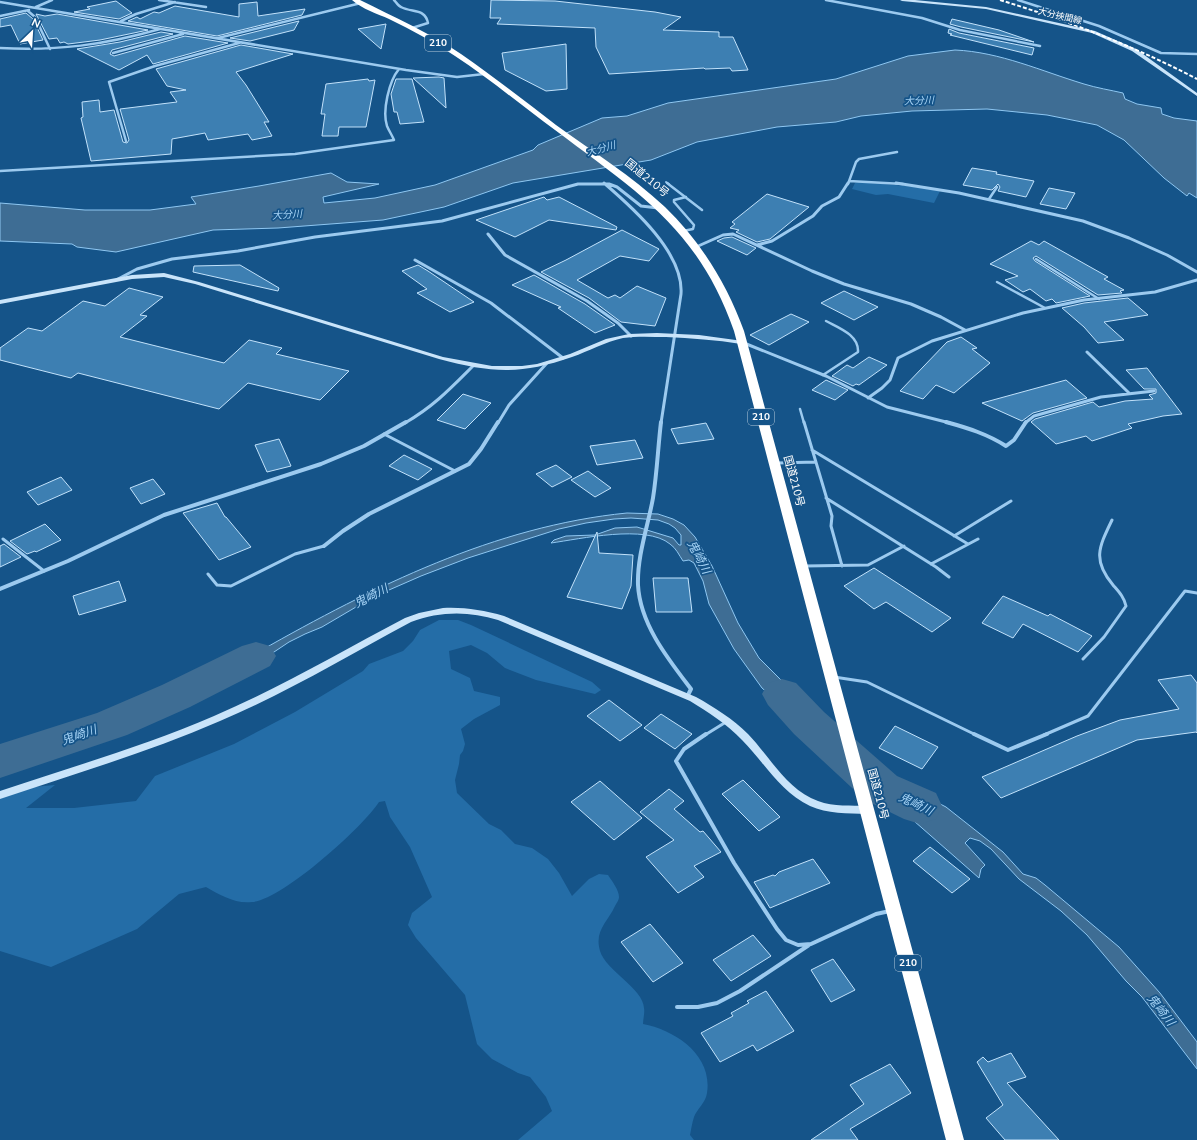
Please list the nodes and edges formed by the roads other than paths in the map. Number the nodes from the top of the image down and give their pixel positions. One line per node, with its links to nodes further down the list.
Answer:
1 (52, 0): 10 (street)
2 (159, 0): 9 (street)
3 (394, 0): 16 (street)
4 (826, 0): 21 (street)
5 (902, 0): 28 (street, 大分挾間線)
6 (1019, 0): 25 (street)
7 (358, 1): 16 (highway, 国道210号 / 210); 19 (street)
8 (0, 2): 10 (street)
9 (175, 2): 11 (street); 15 (street)
10 (36, 7): 12 (street)
11 (206, 7)
12 (40, 8): 13 (street); 15 (street)
13 (28, 11): 14 (street); 23 (street)
14 (0, 16)
15 (120, 21): 17 (street)
16 (412, 28): 27 (highway, 国道210号 / 210)
17 (162, 29): 18 (street); 23 (street)
18 (186, 33): 19 (street); 24 (street)
19 (216, 38): 20 (street)
20 (242, 42): 26 (street); 29 (street)
21 (1040, 46)
22 (0, 48): 23 (street)
23 (50, 49)
24 (113, 53)
25 (1197, 54)
26 (399, 69): 27 (street); 31 (street)
27 (484, 74): 38 (highway, 国道210号 / 210)
28 (1197, 96)
29 (126, 141)
30 (897, 152): 32 (street)
31 (0, 171)
32 (849, 181): 37 (street); 42 (street)
33 (666, 182): 36 (lane)
34 (604, 183): 38 (street); 47 (street); 56 (street)
35 (997, 187): 37 (lane)
36 (686, 197): 39 (lane); 40 (lane)
37 (989, 199): 46 (street)
38 (660, 208): 40 (highway, 国道210号 / 210)
39 (702, 210)
40 (682, 231): 43 (highway, 国道210号 / 210)
41 (488, 234): 55 (street)
42 (757, 245): 43 (street); 54 (street)
43 (695, 247): 57 (highway, 国道210号 / 210)
44 (1036, 259): 50 (lane)
45 (414, 260): 59 (street)
46 (1197, 272)
47 (118, 279): 51 (street); 61 (street)
48 (1197, 280): 50 (street)
49 (997, 282): 52 (lane)
50 (1099, 299): 52 (street)
51 (0, 302)
52 (1045, 308): 54 (street)
53 (826, 321): 62 (lane)
54 (965, 330): 65 (street)
55 (631, 336): 56 (street); 59 (street)
56 (674, 336): 57 (street); 91 (street)
57 (742, 342): 62 (street); 70 (highway, 国道210号 / 210)
58 (1088, 352): 64 (street)
59 (564, 358): 60 (street)
60 (547, 364): 61 (street); 71 (street)
61 (473, 366): 67 (street)
62 (824, 375): 65 (street)
63 (1154, 391): 64 (street)
64 (1129, 393): 65 (street)
65 (868, 398)
66 (800, 409): 68 (lane)
67 (384, 434): 71 (lane); 84 (street)
68 (812, 450): 69 (lane); 75 (lane)
69 (816, 462): 70 (lane); 72 (lane)
70 (774, 463): 82 (highway, 国道210号 / 210)
71 (455, 471): 79 (street)
72 (826, 498): 80 (lane); 83 (lane)
73 (1011, 501): 75 (lane)
74 (1112, 520): 89 (lane)
75 (954, 536): 78 (lane)
76 (3, 539): 84 (lane)
77 (978, 539): 78 (lane)
78 (968, 544): 81 (lane)
79 (324, 546): 85 (lane)
80 (904, 546): 81 (lane); 83 (lane)
81 (931, 564): 86 (lane)
82 (801, 566): 83 (lane); 90 (highway, 国道210号 / 210)
83 (842, 566)
84 (44, 572): 87 (street)
85 (208, 574)
86 (949, 577)
87 (0, 589)
88 (1197, 593): 90 (lane)
89 (1083, 659)
90 (830, 677): 94 (highway, 国道210号 / 210)
91 (687, 697): 92 (street); 93 (street)
92 (727, 722): 94 (street); 96 (lane)
93 (0, 795)
94 (867, 810): 95 (highway, 国道210号 / 210)
95 (894, 910): 96 (lane); 98 (highway, 国道210号 / 210)
96 (811, 944): 97 (lane)
97 (677, 1007)
98 (955, 1140)

